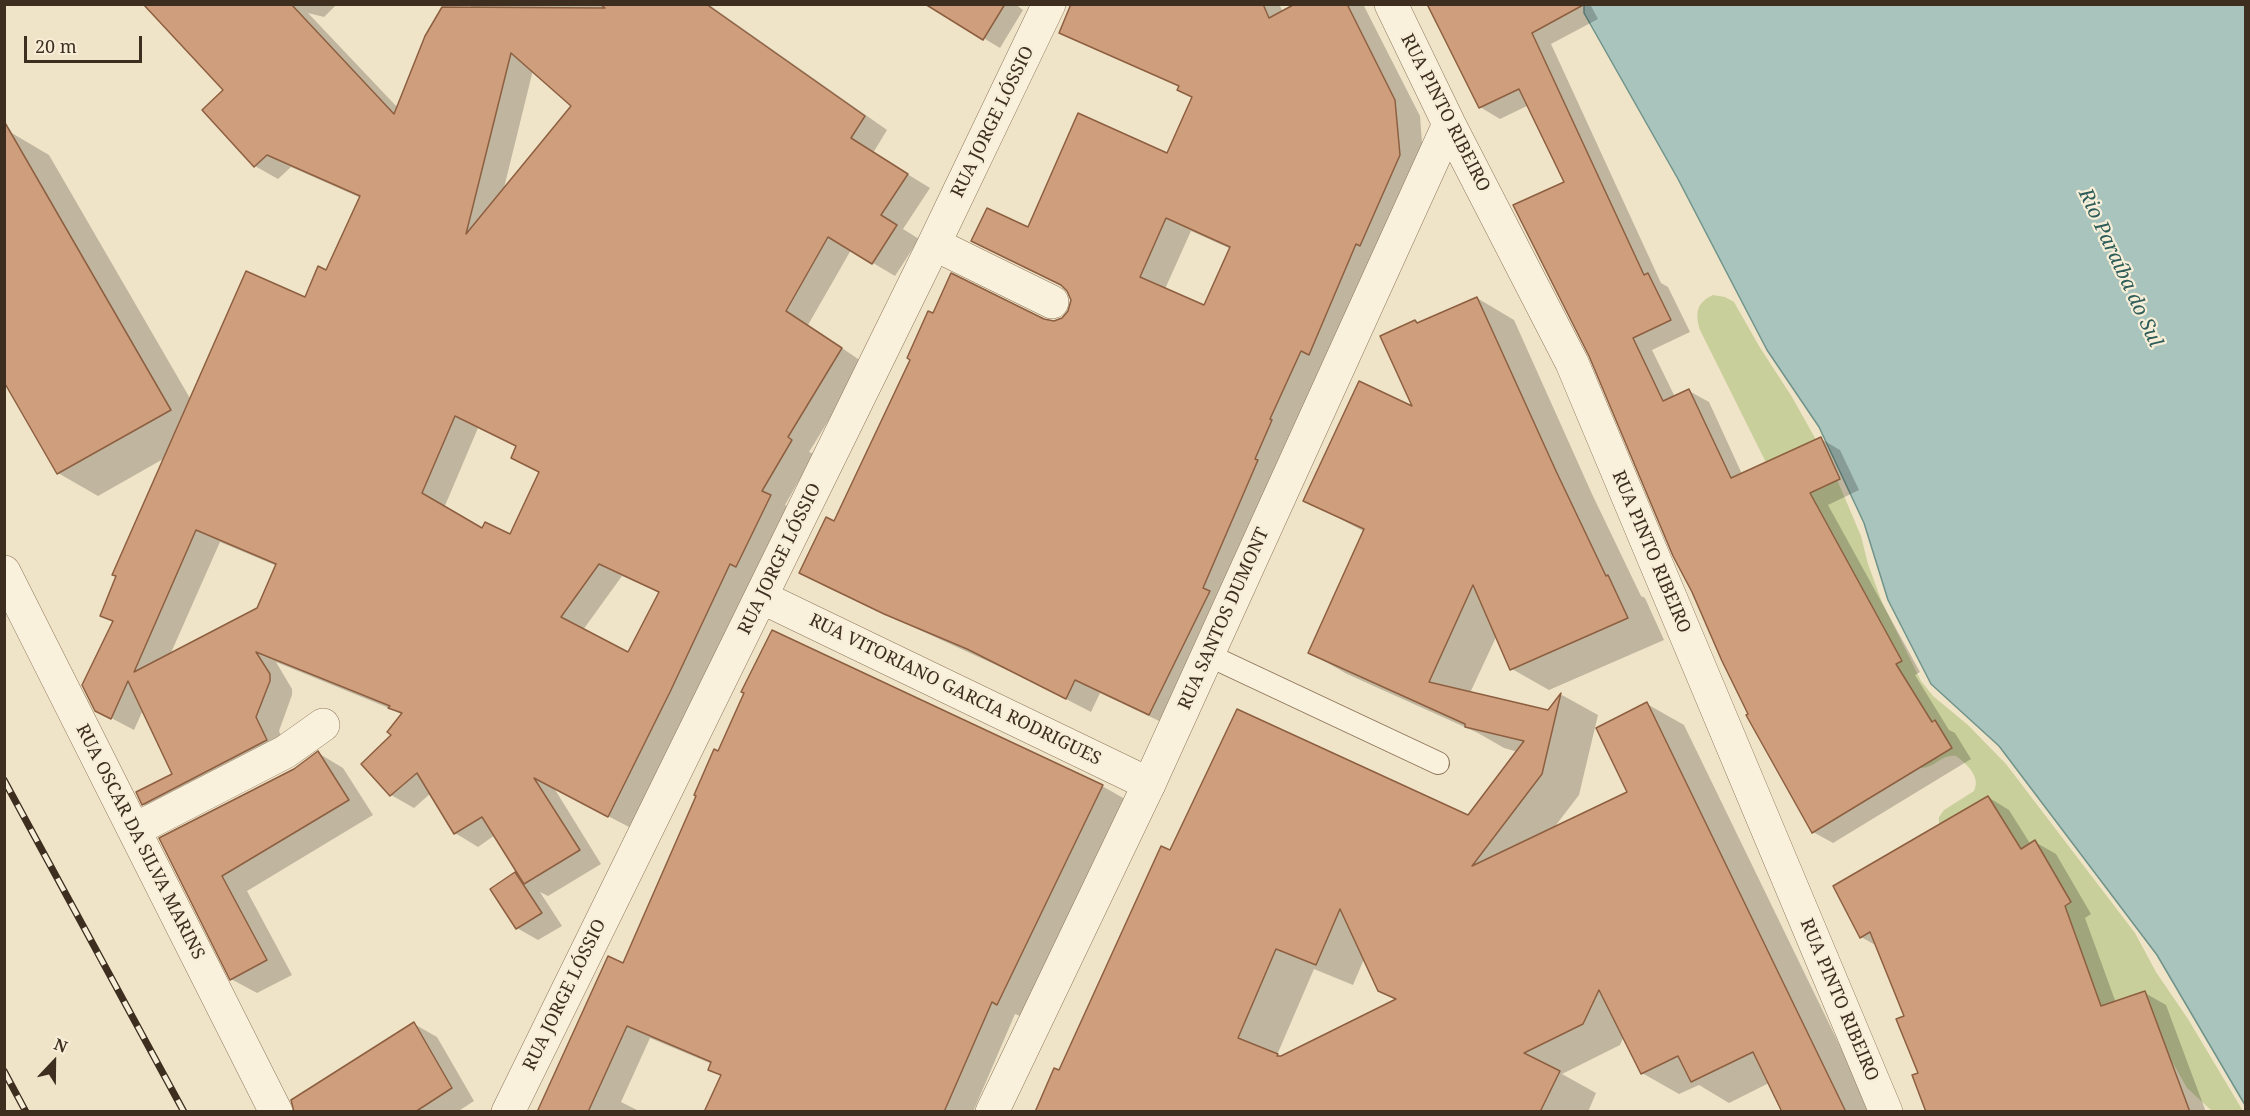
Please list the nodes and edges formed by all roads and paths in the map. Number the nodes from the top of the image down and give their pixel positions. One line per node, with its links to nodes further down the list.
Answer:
1 (1049, 4): 4 (street, RUA JORGE LÓSSIO)
2 (1391, 4): 3 (street, RUA PINTO RIBEIRO)
3 (1449, 124): 8 (street, RUA SANTOS DUMONT); 16 (street, RUA PINTO RIBEIRO)
4 (934, 244): 5 (street); 7 (street, RUA JORGE LÓSSIO)
5 (1052, 302)
6 (4, 572): 12 (street, RUA OSCAR DA SILVA MARINS)
7 (761, 597): 11 (street, RUA VITORIANO GARCIA RODRIGUES); 14 (street, RUA JORGE LÓSSIO)
8 (1208, 655): 10 (lane); 11 (street, RUA SANTOS DUMONT)
9 (323, 725): 12 (street)
10 (1438, 763)
11 (1149, 784): 15 (street, RUA SANTOS DUMONT)
12 (134, 830): 13 (street, RUA OSCAR DA SILVA MARINS)
13 (276, 1112)
14 (508, 1112)
15 (992, 1112)
16 (1886, 1112)

